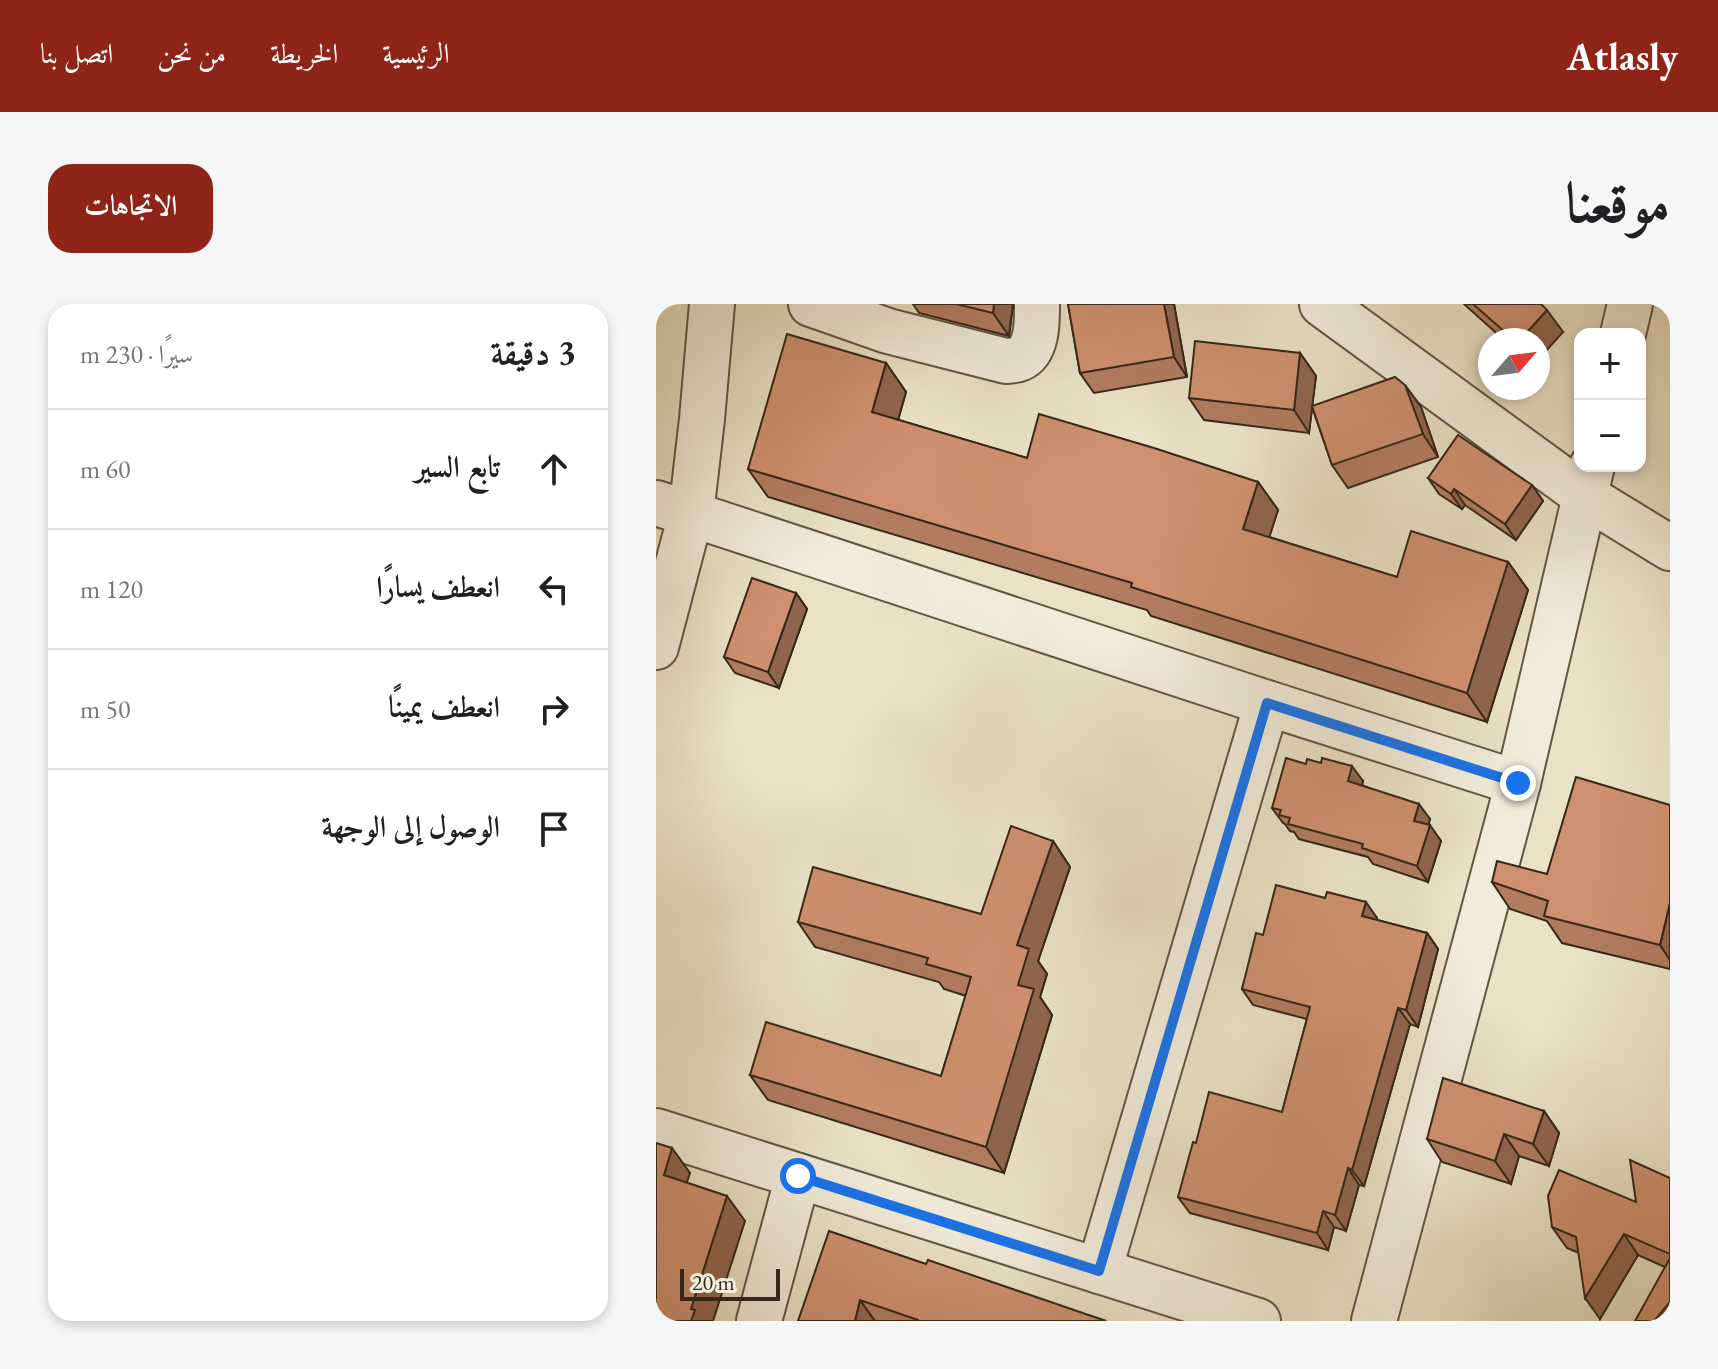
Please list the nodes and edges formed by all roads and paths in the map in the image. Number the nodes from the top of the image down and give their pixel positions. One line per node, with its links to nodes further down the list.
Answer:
1 (712, 304): 8 (street)
2 (811, 304): 3 (street)
3 (1037, 304)
4 (1322, 304): 7 (street)
5 (1630, 304): 6 (street)
6 (1624, 328)
7 (1589, 481): 9 (street); 12 (street)
8 (673, 509): 10 (street); 11 (street)
9 (1670, 548)
10 (656, 647)
11 (1267, 703): 12 (street); 15 (street)
12 (1518, 783): 16 (street)
13 (656, 1131): 14 (street)
14 (798, 1176): 15 (street); 17 (street)
15 (1099, 1271): 18 (street)
16 (1384, 1319)
17 (759, 1321)
18 (1258, 1321)

